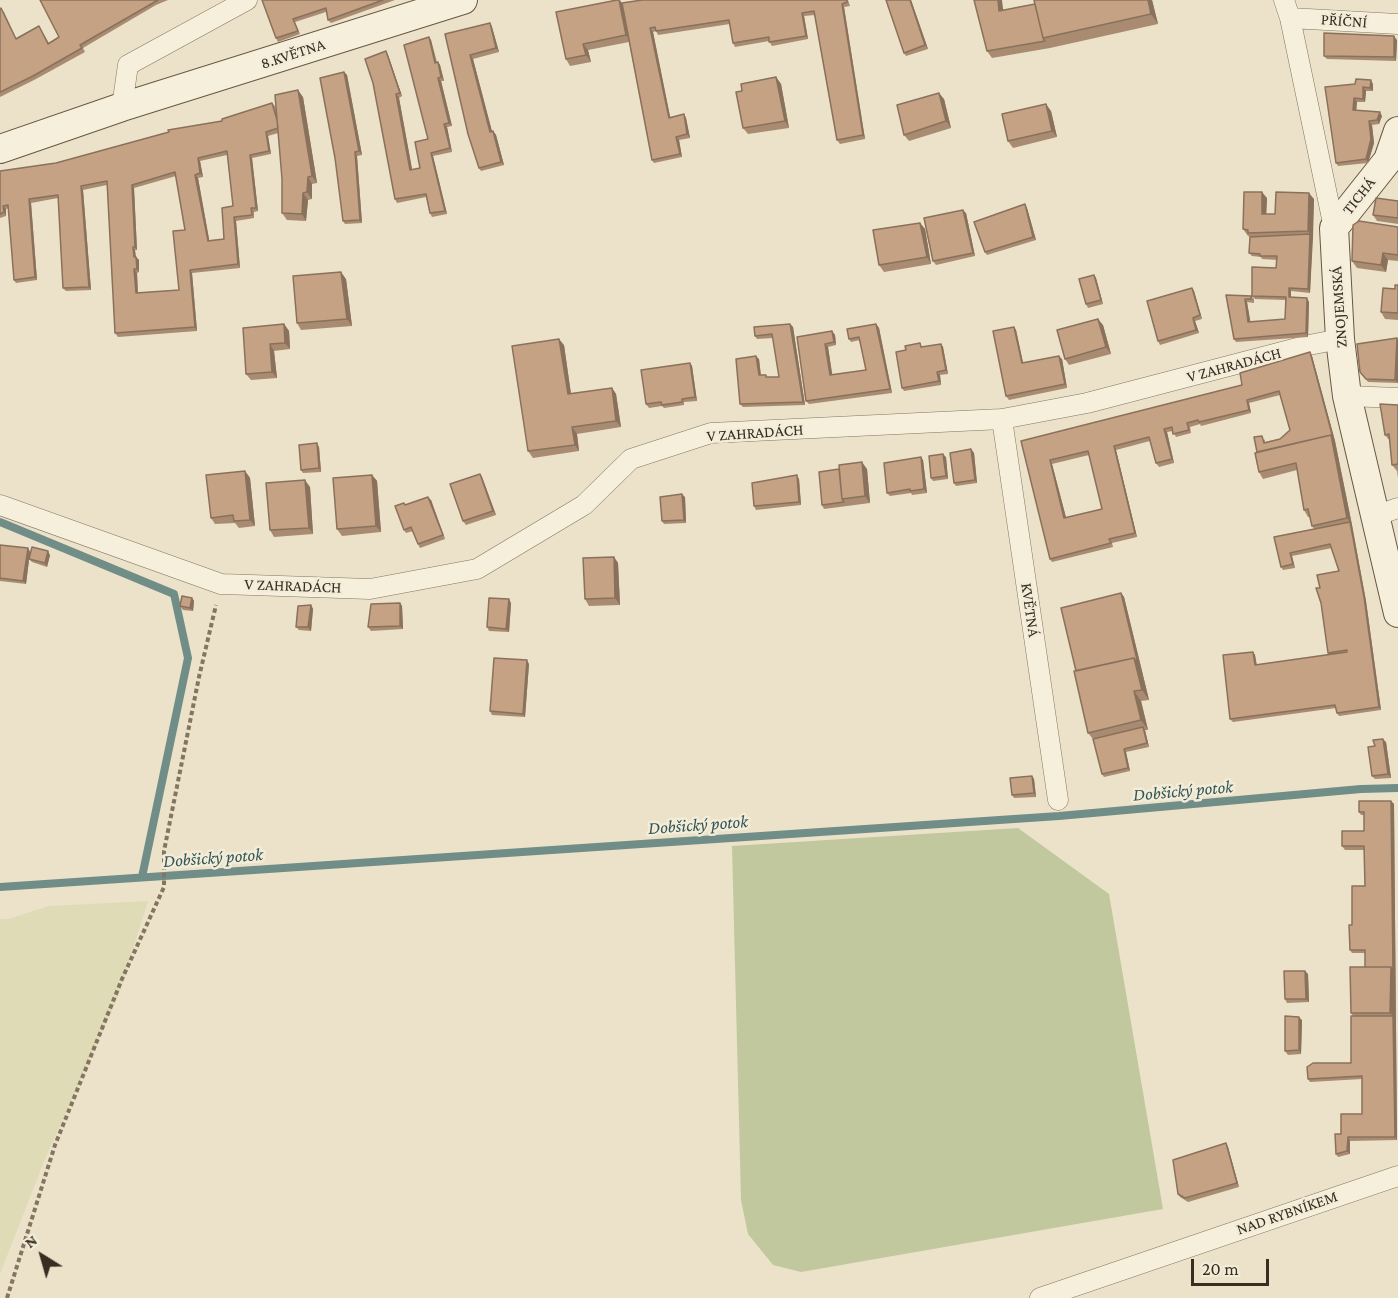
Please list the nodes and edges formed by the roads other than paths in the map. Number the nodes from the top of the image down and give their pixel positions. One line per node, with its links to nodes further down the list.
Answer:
1 (247, 0): 5 (street)
2 (463, 0): 5 (street, 8.KVĚTNA)
3 (1287, 9): 4 (street, PŘÍČNÍ); 8 (street, ZNOJEMSKÁ)
4 (1398, 24)
5 (122, 107): 7 (street, 8.KVĚTNA)
6 (1398, 130): 8 (street, TICHÁ)
7 (0, 149)
8 (1334, 228): 9 (street, ZNOJEMSKÁ)
9 (1340, 339): 10 (street, ZNOJEMSKÁ); 12 (street, V ZAHRADÁCH)
10 (1347, 396): 11 (street); 14 (street, ZNOJEMSKÁ)
11 (1398, 398)
12 (1002, 419): 13 (street, V ZAHRADÁCH); 16 (street, KVĚTNÁ)
13 (0, 505)
14 (1391, 512): 15 (street, ZNOJEMSKÁ)
15 (1398, 613)
16 (1058, 800)
17 (1398, 1176): 18 (street, NAD RYBNÍKEM)
18 (1040, 1298)

